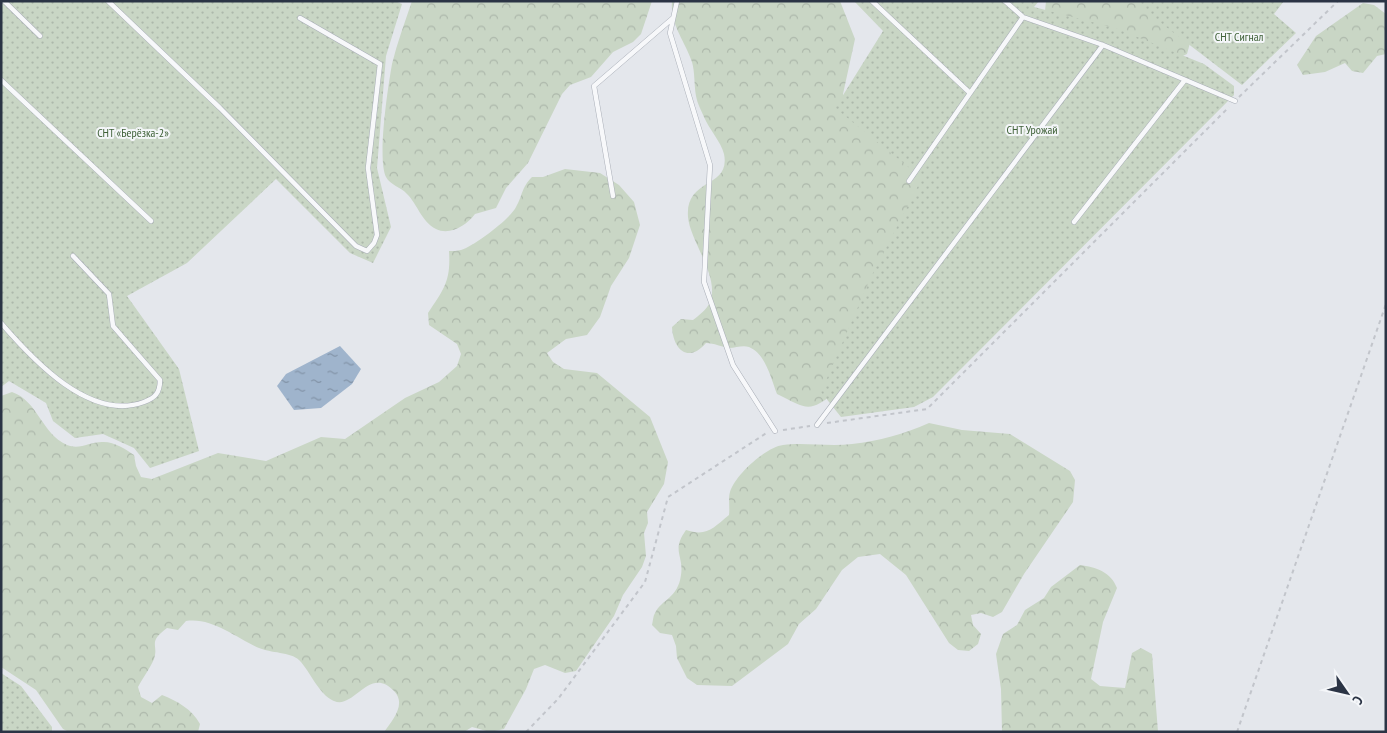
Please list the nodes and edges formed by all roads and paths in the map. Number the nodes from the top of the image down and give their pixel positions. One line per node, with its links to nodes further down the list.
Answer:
1 (4, 1): 10 (lane)
2 (108, 1): 8 (lane)
3 (677, 1): 9 (lane)
4 (872, 1): 14 (lane)
5 (1005, 1): 7 (lane)
6 (1338, 1): 15 (path)
7 (1023, 17): 11 (lane); 14 (lane)
8 (300, 18)
9 (673, 18): 17 (lane); 24 (lane)
10 (40, 36)
11 (1104, 45): 13 (lane); 23 (lane)
12 (1, 80): 18 (lane)
13 (1185, 80): 15 (lane); 19 (lane)
14 (970, 93): 16 (lane)
15 (1235, 102): 23 (path)
16 (909, 181)
17 (613, 196)
18 (151, 221)
19 (1074, 222)
20 (73, 256): 22 (lane)
21 (1386, 304): 26 (path)
22 (1, 323)
23 (818, 425): 24 (path)
24 (775, 431): 25 (path)
25 (526, 732)
26 (1237, 732)

